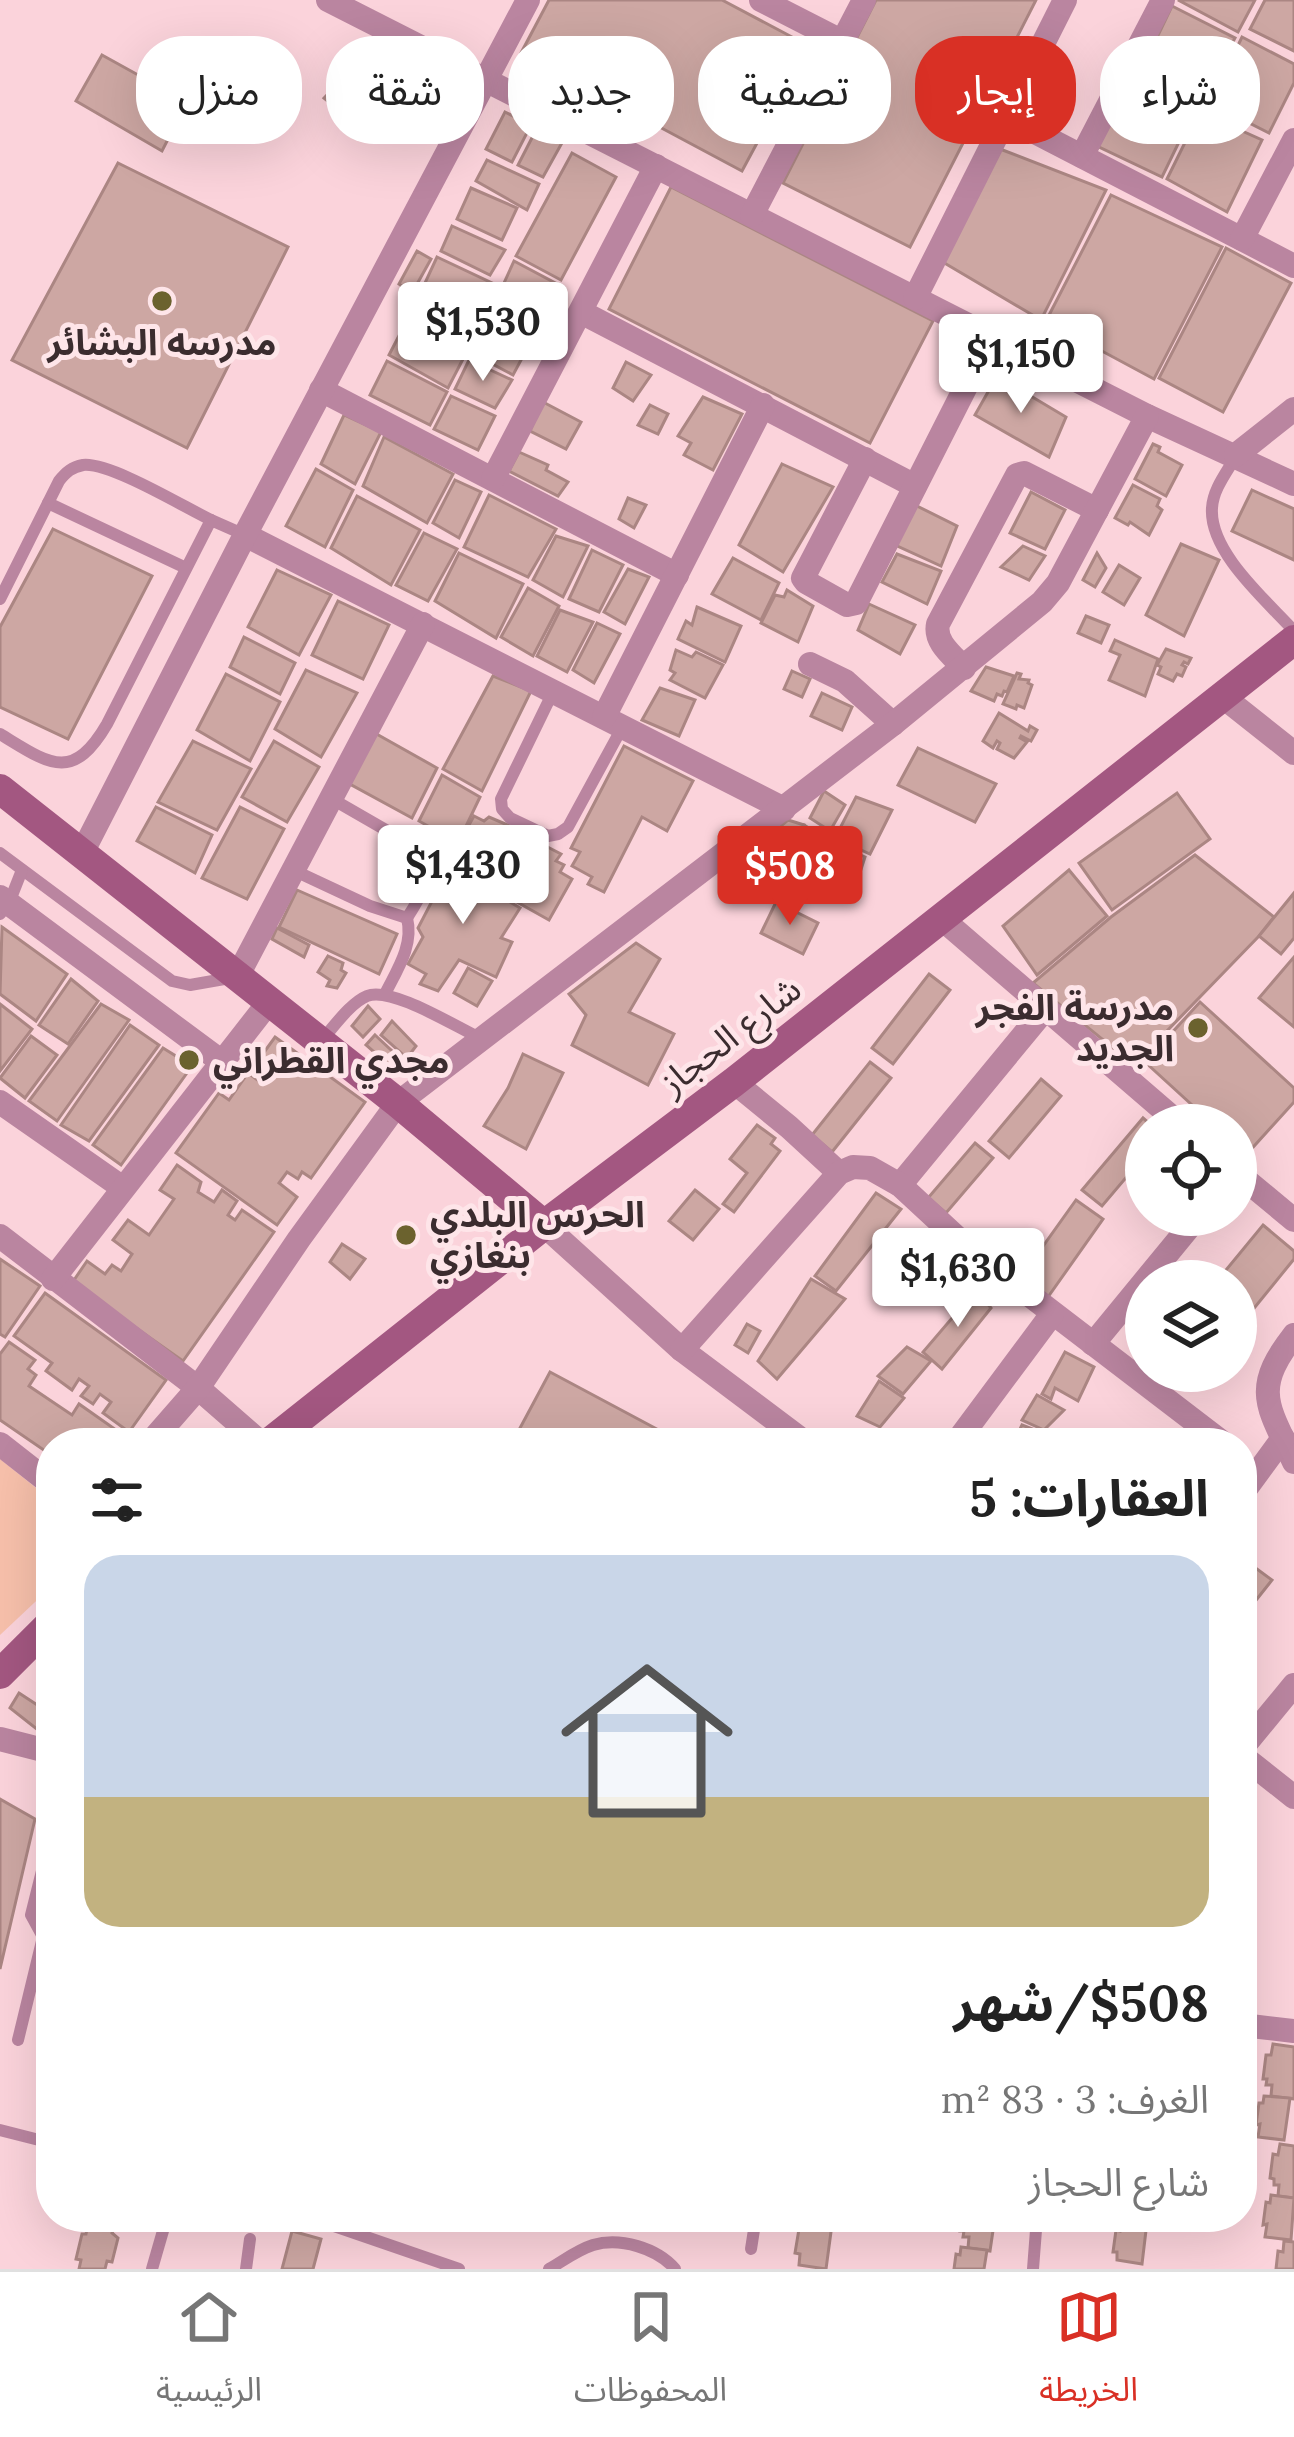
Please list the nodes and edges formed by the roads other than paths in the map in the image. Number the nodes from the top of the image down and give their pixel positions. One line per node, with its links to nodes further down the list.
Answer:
1 (328, 0): 10 (street)
2 (528, 0): 10 (street)
3 (761, 0): 7 (street)
4 (864, 0): 8 (street)
5 (1065, 0): 9 (street)
6 (1161, 1): 15 (street)
7 (831, 36)
8 (846, 36)
9 (1047, 36)
10 (487, 81): 16 (street); 23 (street)
11 (1294, 140): 18 (street)
12 (789, 144): 17 (street)
13 (992, 144): 20 (street)
14 (1059, 144): 15 (street)
15 (1082, 156): 18 (street)
16 (656, 166): 17 (street); 21 (street)
17 (752, 215): 20 (street)
18 (1241, 239): 19 (street)
19 (1294, 266)
20 (915, 298): 22 (street)
21 (581, 312): 24 (street); 29 (street)
22 (991, 337): 26 (street); 31 (street)
23 (321, 390): 29 (street); 35 (street)
24 (763, 405): 28 (street); 37 (street)
25 (1294, 410): 27 (street)
26 (1147, 416): 27 (street); 33 (street)
27 (1236, 455): 30 (street); 40 (lane)
28 (865, 459): 31 (street); 31 (street)
29 (493, 479): 37 (street)
30 (1294, 484)
31 (915, 486)
32 (48, 502): 34 (lane); 36 (lane); 38 (lane)
33 (1097, 510): 43 (street); 43 (street)
34 (211, 520): 35 (lane); 36 (lane)
35 (244, 535): 39 (street); 54 (street)
36 (186, 568): 48 (lane)
37 (677, 575): 46 (street)
38 (0, 599)
39 (423, 624): 44 (street); 51 (street)
40 (1294, 631)
41 (1294, 640): 45 (main road, شارع الحجاز)
42 (810, 664): 47 (street)
43 (964, 668): 47 (street)
44 (554, 691): 46 (street); 46 (lane)
45 (1222, 696): 49 (street); 59 (main road, شارع الحجاز)
46 (614, 722): 52 (street)
47 (893, 724): 52 (street)
48 (0, 734)
49 (1294, 753)
50 (0, 789): 54 (main road)
51 (331, 798): 56 (street); 58 (lane)
52 (784, 809): 64 (street)
53 (0, 854): 55 (lane)
54 (82, 854): 60 (main road)
55 (22, 869): 57 (lane); 60 (lane)
56 (293, 870): 58 (lane); 60 (street)
57 (3, 905): 66 (street)
58 (407, 917): 61 (lane)
59 (942, 919): 63 (street); 67 (main road, شارع الحجاز)
60 (237, 976): 62 (main road)
61 (385, 994): 64 (lane); 65 (lane)
62 (268, 1002): 65 (main road); 66 (street)
63 (1045, 1009): 70 (street); 72 (street)
64 (481, 1039): 69 (street)
65 (320, 1042): 69 (main road)
66 (222, 1062): 73 (street)
67 (734, 1082): 71 (street); 76 (main road, شارع الحجاز)
68 (0, 1102): 73 (street)
69 (398, 1103): 76 (main road); 84 (street)
70 (1156, 1104)
71 (839, 1173): 72 (street); 83 (street)
72 (900, 1185): 80 (street)
73 (123, 1189): 79 (street)
74 (1257, 1189): 75 (street)
75 (1294, 1220)
76 (544, 1225): 83 (street); 87 (main road, شارع الحجاز)
77 (0, 1236): 79 (street)
78 (1182, 1236): 82 (street)
79 (53, 1279): 84 (street)
80 (1052, 1314): 82 (street); 89 (street)
81 (1294, 1335): 92 (street)
82 (1093, 1344): 90 (street)
83 (682, 1350): 88 (street)
84 (198, 1388): 85 (street); 86 (street)
85 (163, 1428)
86 (247, 1428)
87 (284, 1428)
88 (786, 1428)
89 (967, 1428)
90 (1203, 1428)
91 (0, 1444): 94 (street)
92 (1288, 1450): 93 (street)
93 (1257, 1462)
94 (36, 1472)
95 (36, 1638): 96 (main road)
96 (0, 1674)
97 (1294, 1684): 98 (street)
98 (1257, 1732)
99 (0, 1739): 100 (street)
100 (36, 1748)
101 (1257, 1765): 102 (street)
102 (1294, 1796)
103 (36, 1975): 106 (lane)
104 (1257, 2027): 105 (street)
105 (1294, 2031)
106 (18, 2040)
107 (0, 2130): 108 (lane)
108 (36, 2140)
109 (163, 2232): 115 (lane)
110 (352, 2232): 117 (lane)
111 (754, 2232): 114 (lane)
112 (1036, 2232): 120 (lane)
113 (250, 2239): 116 (lane)
114 (751, 2249)
115 (152, 2269)
116 (246, 2269)
117 (459, 2269)
118 (549, 2269): 119 (lane)
119 (675, 2269)
120 (1033, 2269)

